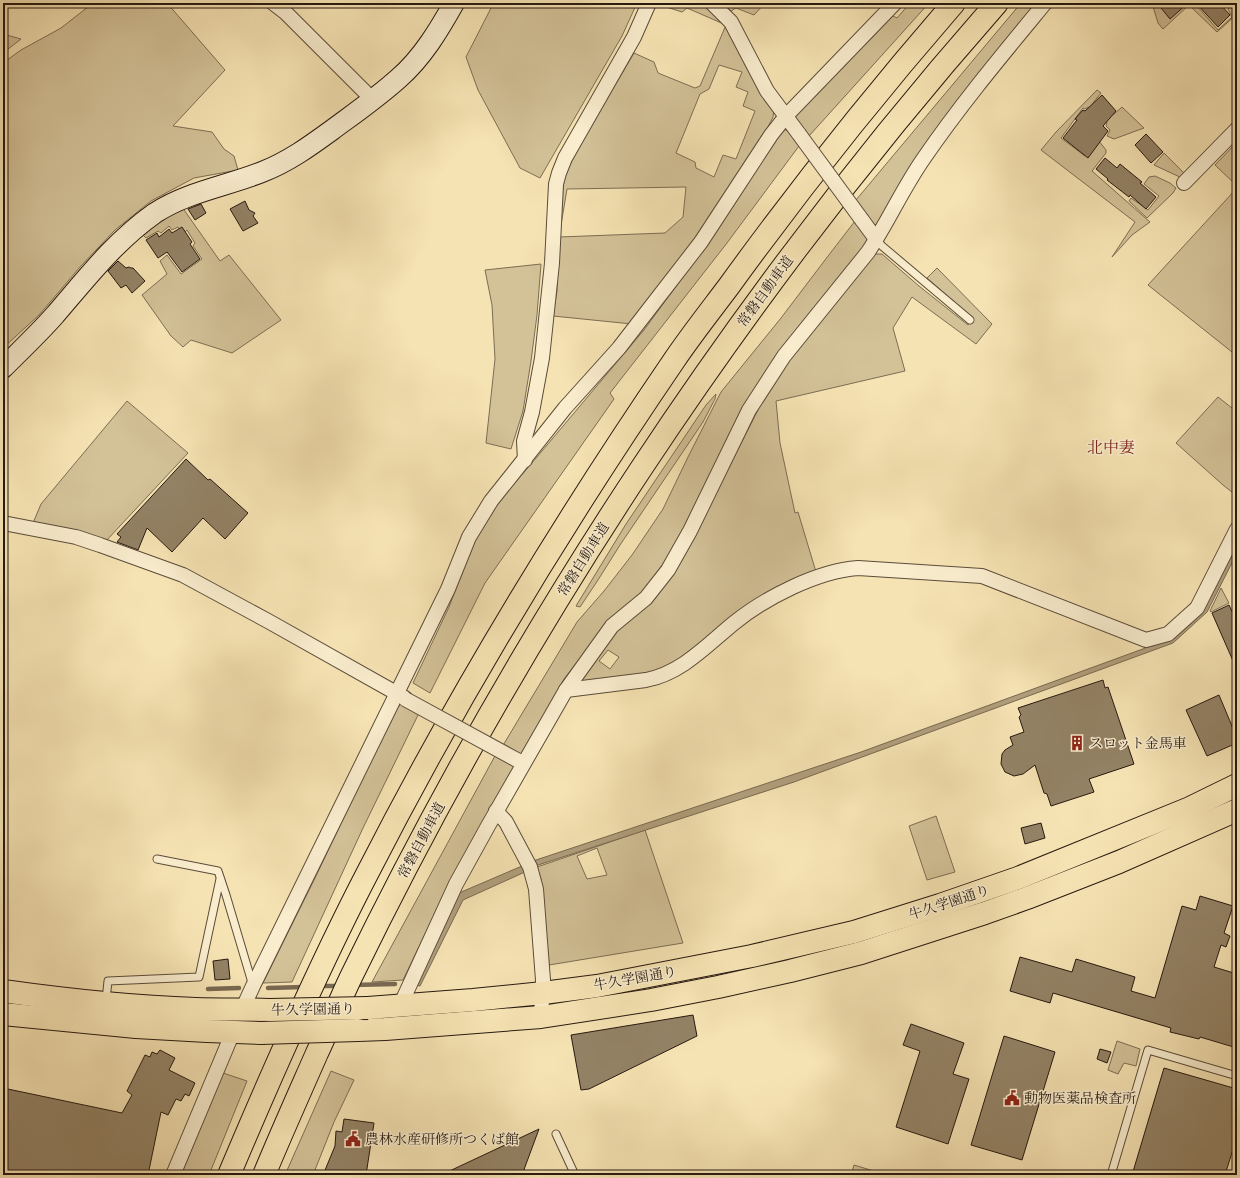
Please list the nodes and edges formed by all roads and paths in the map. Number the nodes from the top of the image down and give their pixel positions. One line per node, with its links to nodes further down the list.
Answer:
1 (273, 3): 9 (street)
2 (454, 3): 9 (street)
3 (649, 3): 16 (street)
4 (712, 3): 10 (street)
5 (895, 3): 10 (street)
6 (954, 3): 39 (highway)
7 (997, 3): 40 (highway, 常磐自動車道)
8 (1045, 3): 13 (street)
9 (372, 100): 15 (street)
10 (786, 116): 13 (street, bridge); 16 (street)
11 (1237, 129): 12 (street)
12 (1184, 183)
13 (876, 240): 14 (lane); 19 (street)
14 (970, 320)
15 (3, 368)
16 (524, 460): 20 (street)
17 (3, 523): 20 (street)
18 (1237, 529): 19 (street)
19 (566, 690): 21 (street)
20 (401, 696): 21 (street, bridge); 27 (street)
21 (520, 762): 23 (street)
22 (1230, 789): 24 (street); 29 (highway, 牛久学園通り)
23 (496, 811): 29 (street); 31 (street)
24 (1236, 814): 34 (highway, 牛久学園通り)
25 (157, 859): 26 (lane)
26 (220, 879): 27 (lane); 30 (lane)
27 (253, 986): 32 (street)
28 (3, 991): 30 (highway, 牛久学園通り)
29 (543, 993): 31 (highway, 牛久学園通り); 34 (street)
30 (106, 1003): 32 (highway, 牛久学園通り)
31 (400, 1006): 32 (highway, 牛久学園通り, bridge)
32 (242, 1010): 35 (street)
33 (3, 1014): 35 (highway, 牛久学園通り)
34 (541, 1017): 35 (highway, 牛久学園通り, bridge)
35 (233, 1032): 38 (street)
36 (1237, 1076): 42 (lane)
37 (556, 1134): 41 (lane)
38 (173, 1175)
39 (229, 1175)
40 (264, 1175)
41 (575, 1175)
42 (1111, 1175)

